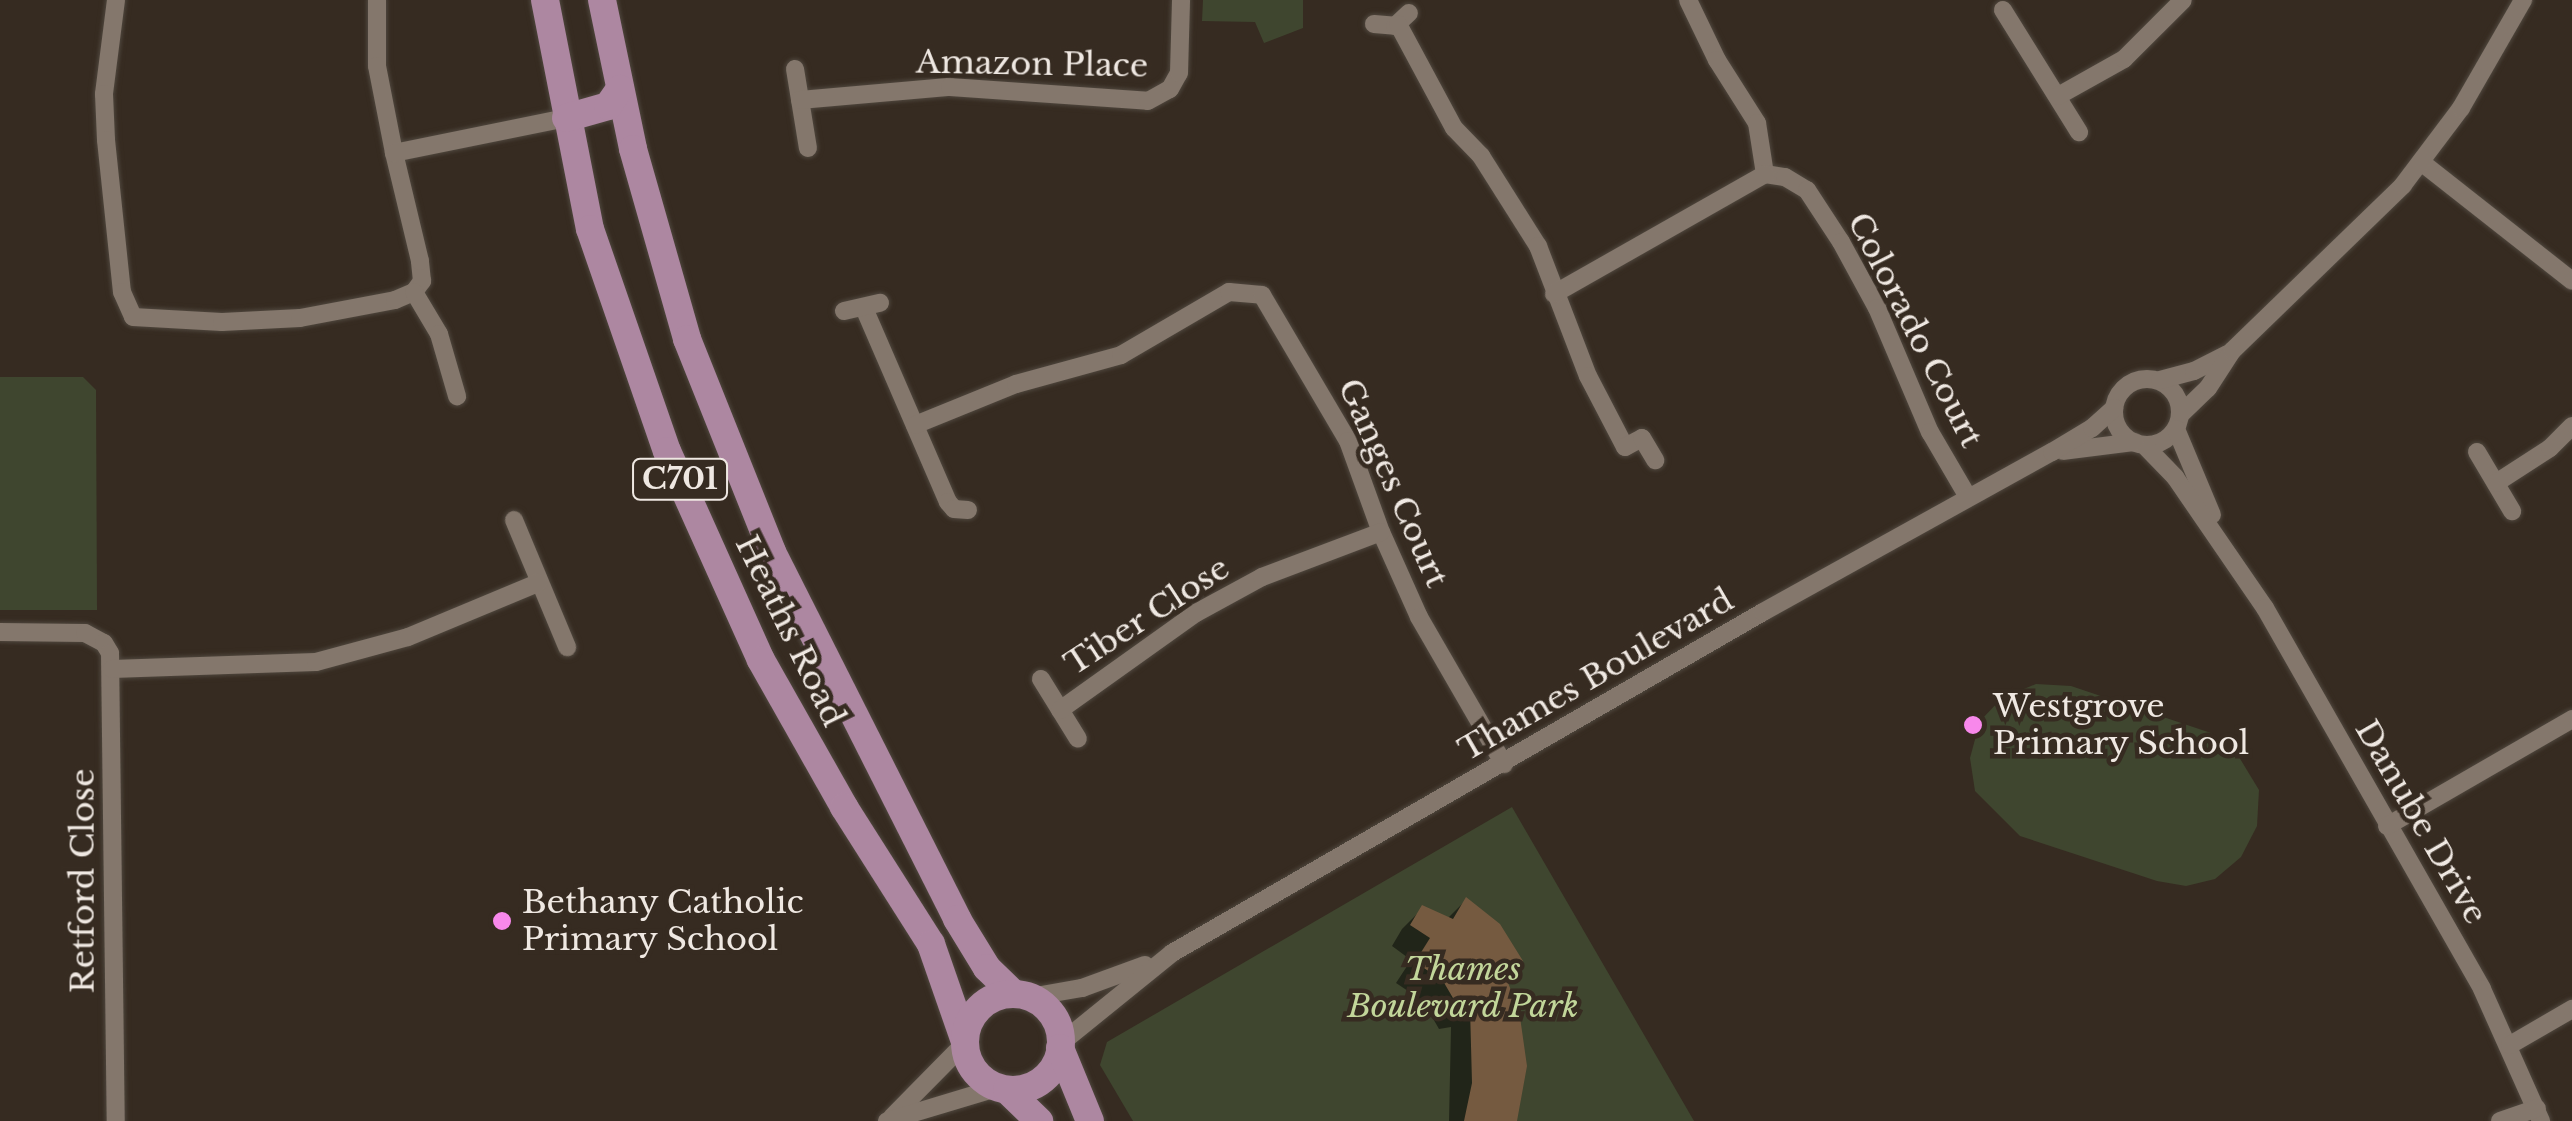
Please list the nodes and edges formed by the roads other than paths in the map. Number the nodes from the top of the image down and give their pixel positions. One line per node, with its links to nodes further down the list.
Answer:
1 (116, 0): 22 (street)
2 (377, 0): 18 (street)
3 (545, 0): 15 (main road, Heaths Road / C701)
4 (602, 0): 12 (main road, Heaths Road / C701)
5 (1181, 0): 14 (street, Amazon Place)
6 (1688, 0): 20 (street)
7 (2183, 0): 13 (street)
8 (2523, 0): 19 (street)
9 (2003, 9): 13 (street)
10 (1374, 24): 23 (street)
11 (795, 69): 14 (street)
12 (620, 89): 15 (main road); 54 (main road, Heaths Road / C701)
13 (2058, 96): 16 (street)
14 (800, 100): 17 (street)
15 (566, 118): 18 (street); 56 (main road, Heaths Road / C701)
16 (2079, 132)
17 (808, 148)
18 (394, 153): 22 (street)
19 (2421, 162): 21 (street); 25 (street)
20 (1765, 174): 23 (street); 37 (street, Colorado Court)
21 (2572, 281)
22 (414, 292): 27 (street)
23 (1554, 294): 35 (street)
24 (844, 311): 30 (street)
25 (2232, 351): 26 (street); 29 (street)
26 (2160, 380): 28 (street); 29 (street)
27 (456, 396)
28 (2114, 408): 32 (street); 33 (street, Thames Boulevard)
29 (2178, 421): 32 (street); 42 (street, Danube Drive)
30 (915, 425): 38 (street); 41 (street, Ganges Court)
31 (2572, 426): 36 (street)
32 (2139, 443): 33 (street, Thames Boulevard); 42 (street, Danube Drive)
33 (2052, 452): 37 (street, Thames Boulevard)
34 (2477, 452): 36 (street)
35 (1655, 460)
36 (2496, 484): 39 (street)
37 (1968, 497): 51 (street, Thames Boulevard)
38 (968, 510)
39 (2512, 510)
40 (514, 520): 43 (street)
41 (1381, 532): 48 (street, Tiber Close); 51 (street, Ganges Court)
42 (2233, 560): 52 (street, Danube Drive)
43 (538, 583): 45 (street); 46 (street)
44 (0, 632): 46 (street, Retford Close)
45 (566, 647)
46 (112, 669): 61 (street, Retford Close)
47 (1041, 679): 48 (street, Tiber Close)
48 (1060, 710): 50 (street, Tiber Close)
49 (2572, 719): 52 (street)
50 (1078, 739)
51 (1504, 764): 53 (street, Thames Boulevard)
52 (2387, 826): 57 (street, Danube Drive)
53 (1172, 953): 54 (street, Thames Boulevard); 58 (street, Thames Boulevard)
54 (1022, 996): 56 (main road); 58 (main road, C701)
55 (2572, 1009): 57 (street)
56 (964, 1041): 59 (main road, C701); 62 (street)
57 (2510, 1045): 60 (street, Danube Drive)
58 (1061, 1046): 59 (main road); 64 (main road, C701)
59 (1002, 1089): 62 (street); 63 (main road, C701)
60 (2539, 1114): 65 (street)
61 (116, 1121)
62 (888, 1121)
63 (1039, 1121)
64 (1090, 1121)
65 (2500, 1121)

